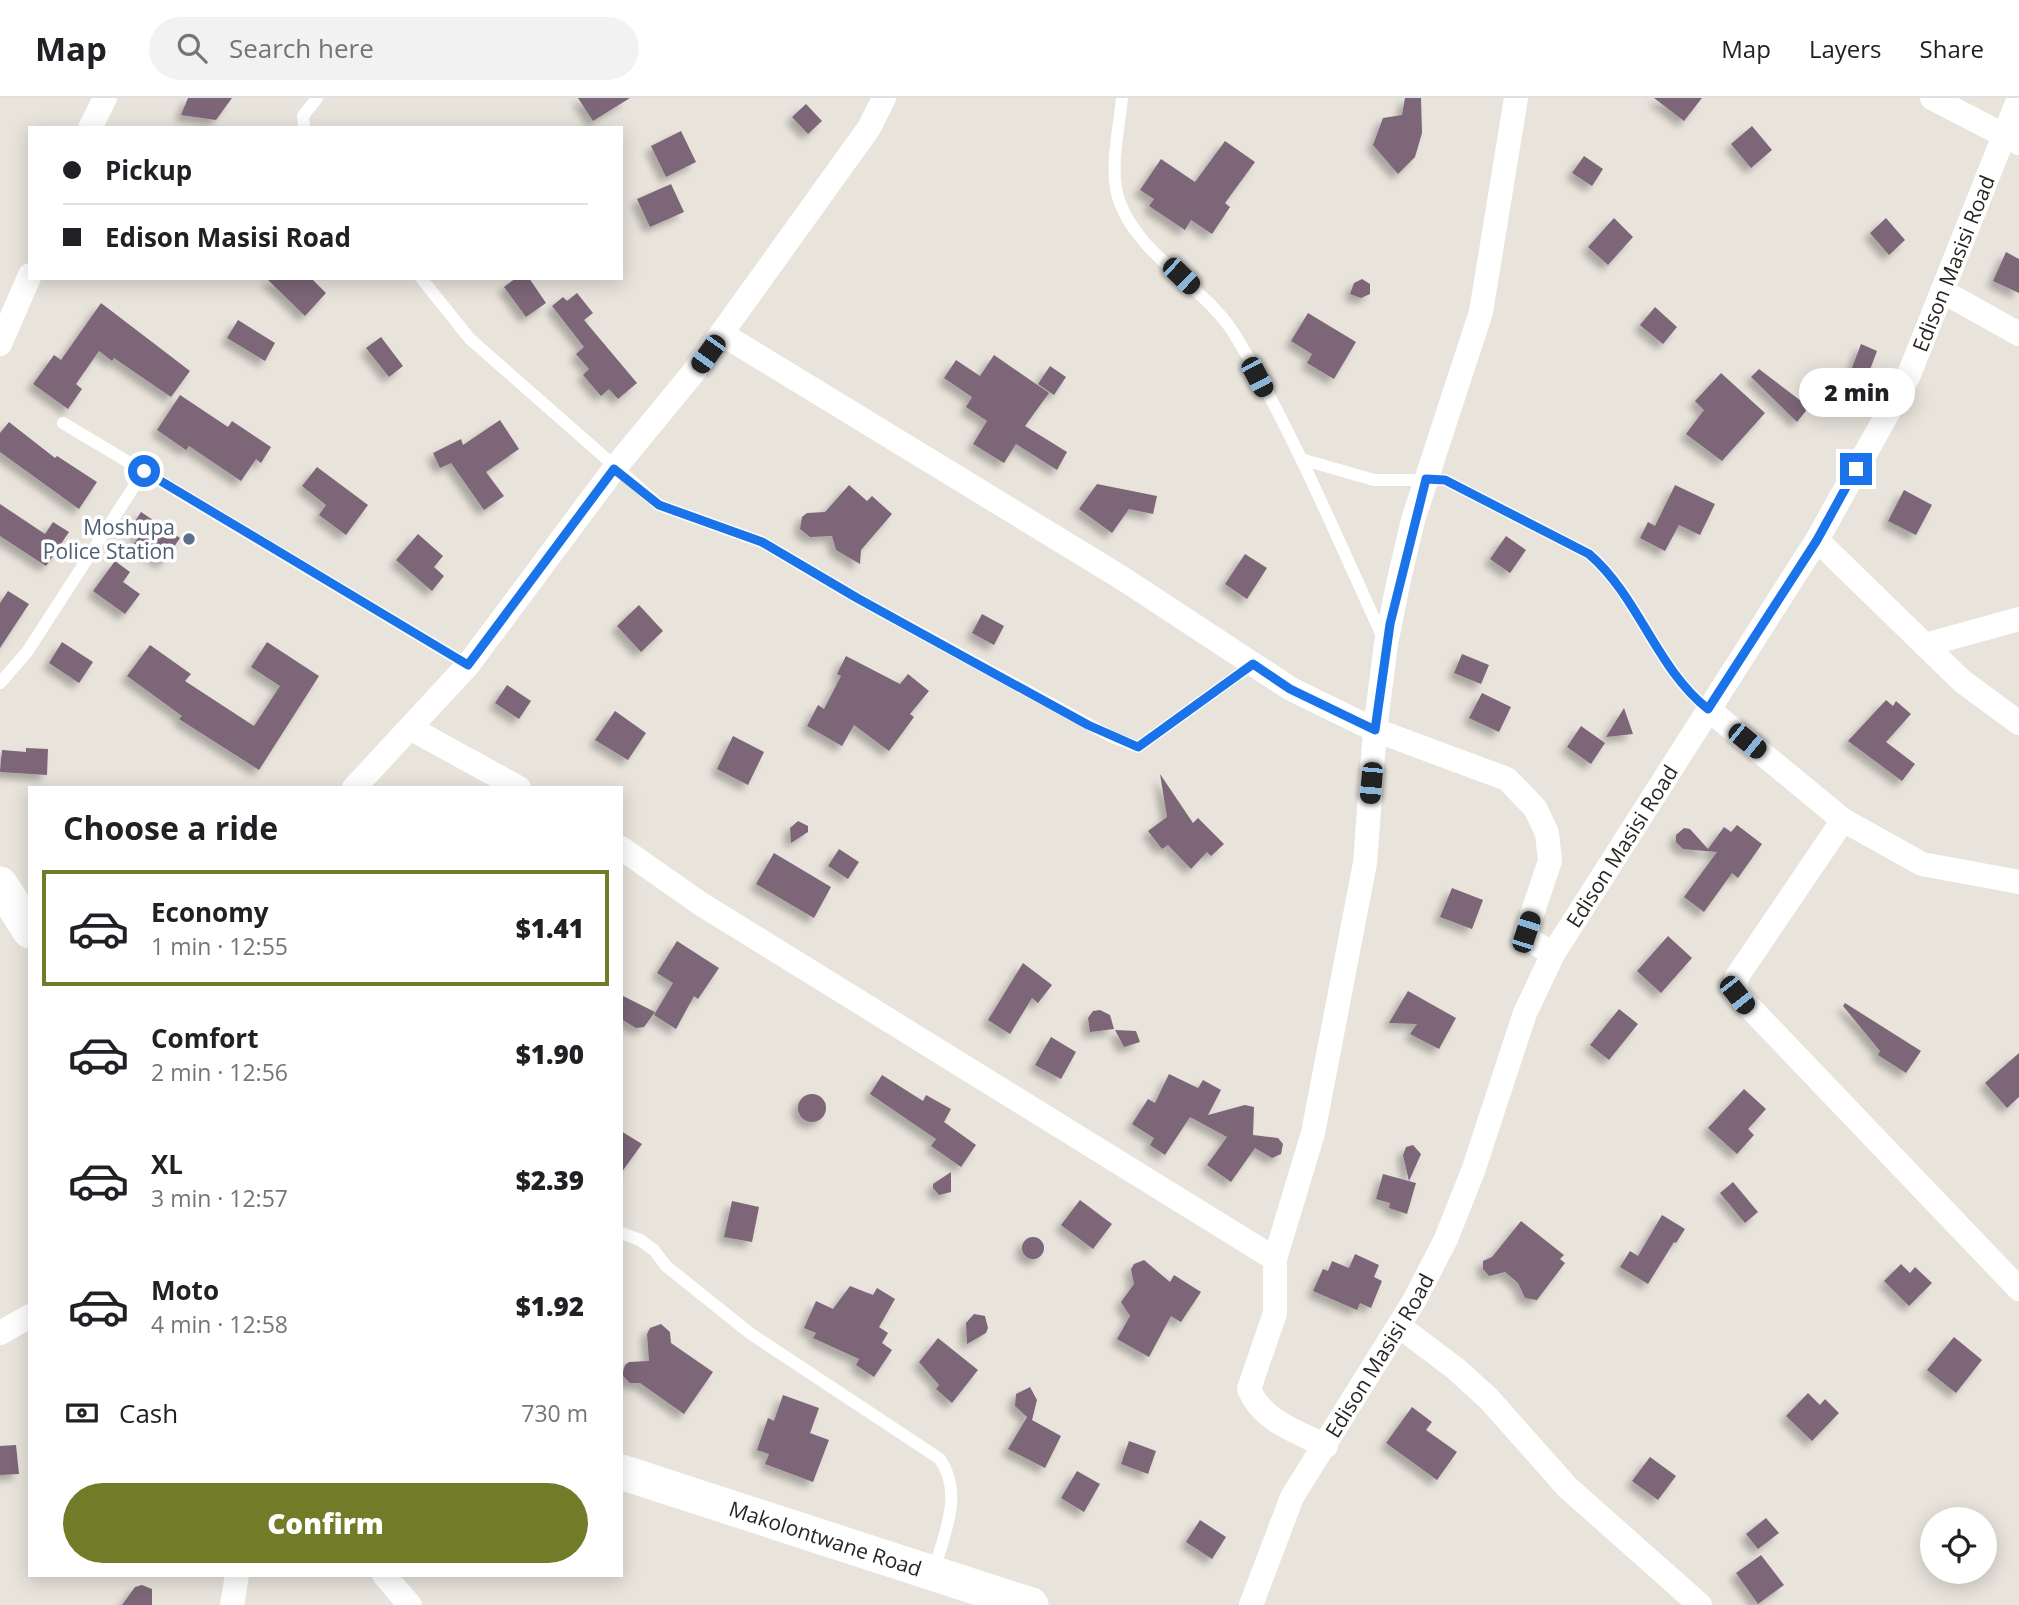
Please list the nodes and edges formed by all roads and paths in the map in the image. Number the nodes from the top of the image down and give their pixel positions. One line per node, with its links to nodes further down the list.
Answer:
1 (105, 98): 8 (street)
2 (317, 98): 9 (lane)
3 (884, 98): 14 (street)
4 (1122, 98): 18 (lane)
5 (1516, 98): 21 (street)
6 (1932, 98): 10 (street)
7 (2019, 98): 10 (street, Edison Masisi Road)
8 (91, 126)
9 (304, 126)
10 (2011, 140): 13 (street, Edison Masisi Road)
11 (28, 280): 16 (street)
12 (423, 280): 19 (lane)
13 (1941, 291): 15 (street); 22 (street, Edison Masisi Road)
14 (722, 334): 19 (street); 26 (street)
15 (2019, 334)
16 (0, 344)
17 (63, 423): 20 (lane)
18 (1301, 460): 21 (lane); 24 (lane)
19 (614, 469): 26 (lane); 27 (street)
20 (144, 471): 27 (lane); 28 (lane)
21 (1426, 479): 24 (street); 29 (lane)
22 (1817, 540): 25 (street); 29 (street, Edison Masisi Road)
23 (2019, 619): 25 (street)
24 (1386, 644): 32 (street)
25 (1925, 645): 30 (street)
26 (1253, 664): 32 (street)
27 (468, 665): 31 (street)
28 (0, 683)
29 (1708, 709): 35 (street); 40 (street, Edison Masisi Road)
30 (2019, 723)
31 (410, 727): 33 (street); 34 (street)
32 (1375, 730): 40 (street); 42 (street)
33 (356, 786)
34 (515, 786)
35 (1843, 820): 37 (street); 43 (street)
36 (623, 849): 42 (street)
37 (2019, 882)
38 (0, 884): 39 (main road)
39 (27, 919)
40 (1553, 954): 46 (street, Edison Masisi Road)
41 (623, 1234): 50 (lane)
42 (1275, 1259): 48 (street)
43 (2008, 1266): 44 (street)
44 (2019, 1289)
45 (28, 1317): 47 (street)
46 (1399, 1326): 48 (street, Edison Masisi Road); 57 (street)
47 (0, 1333)
48 (1326, 1446): 56 (street, Edison Masisi Road)
49 (623, 1473): 50 (main road, Makolontwane Road)
50 (933, 1574): 55 (main road, Makolontwane Road)
51 (237, 1577): 53 (street)
52 (386, 1577): 54 (street)
53 (232, 1605)
54 (411, 1605)
55 (1031, 1605)
56 (1251, 1605)
57 (1700, 1605)

